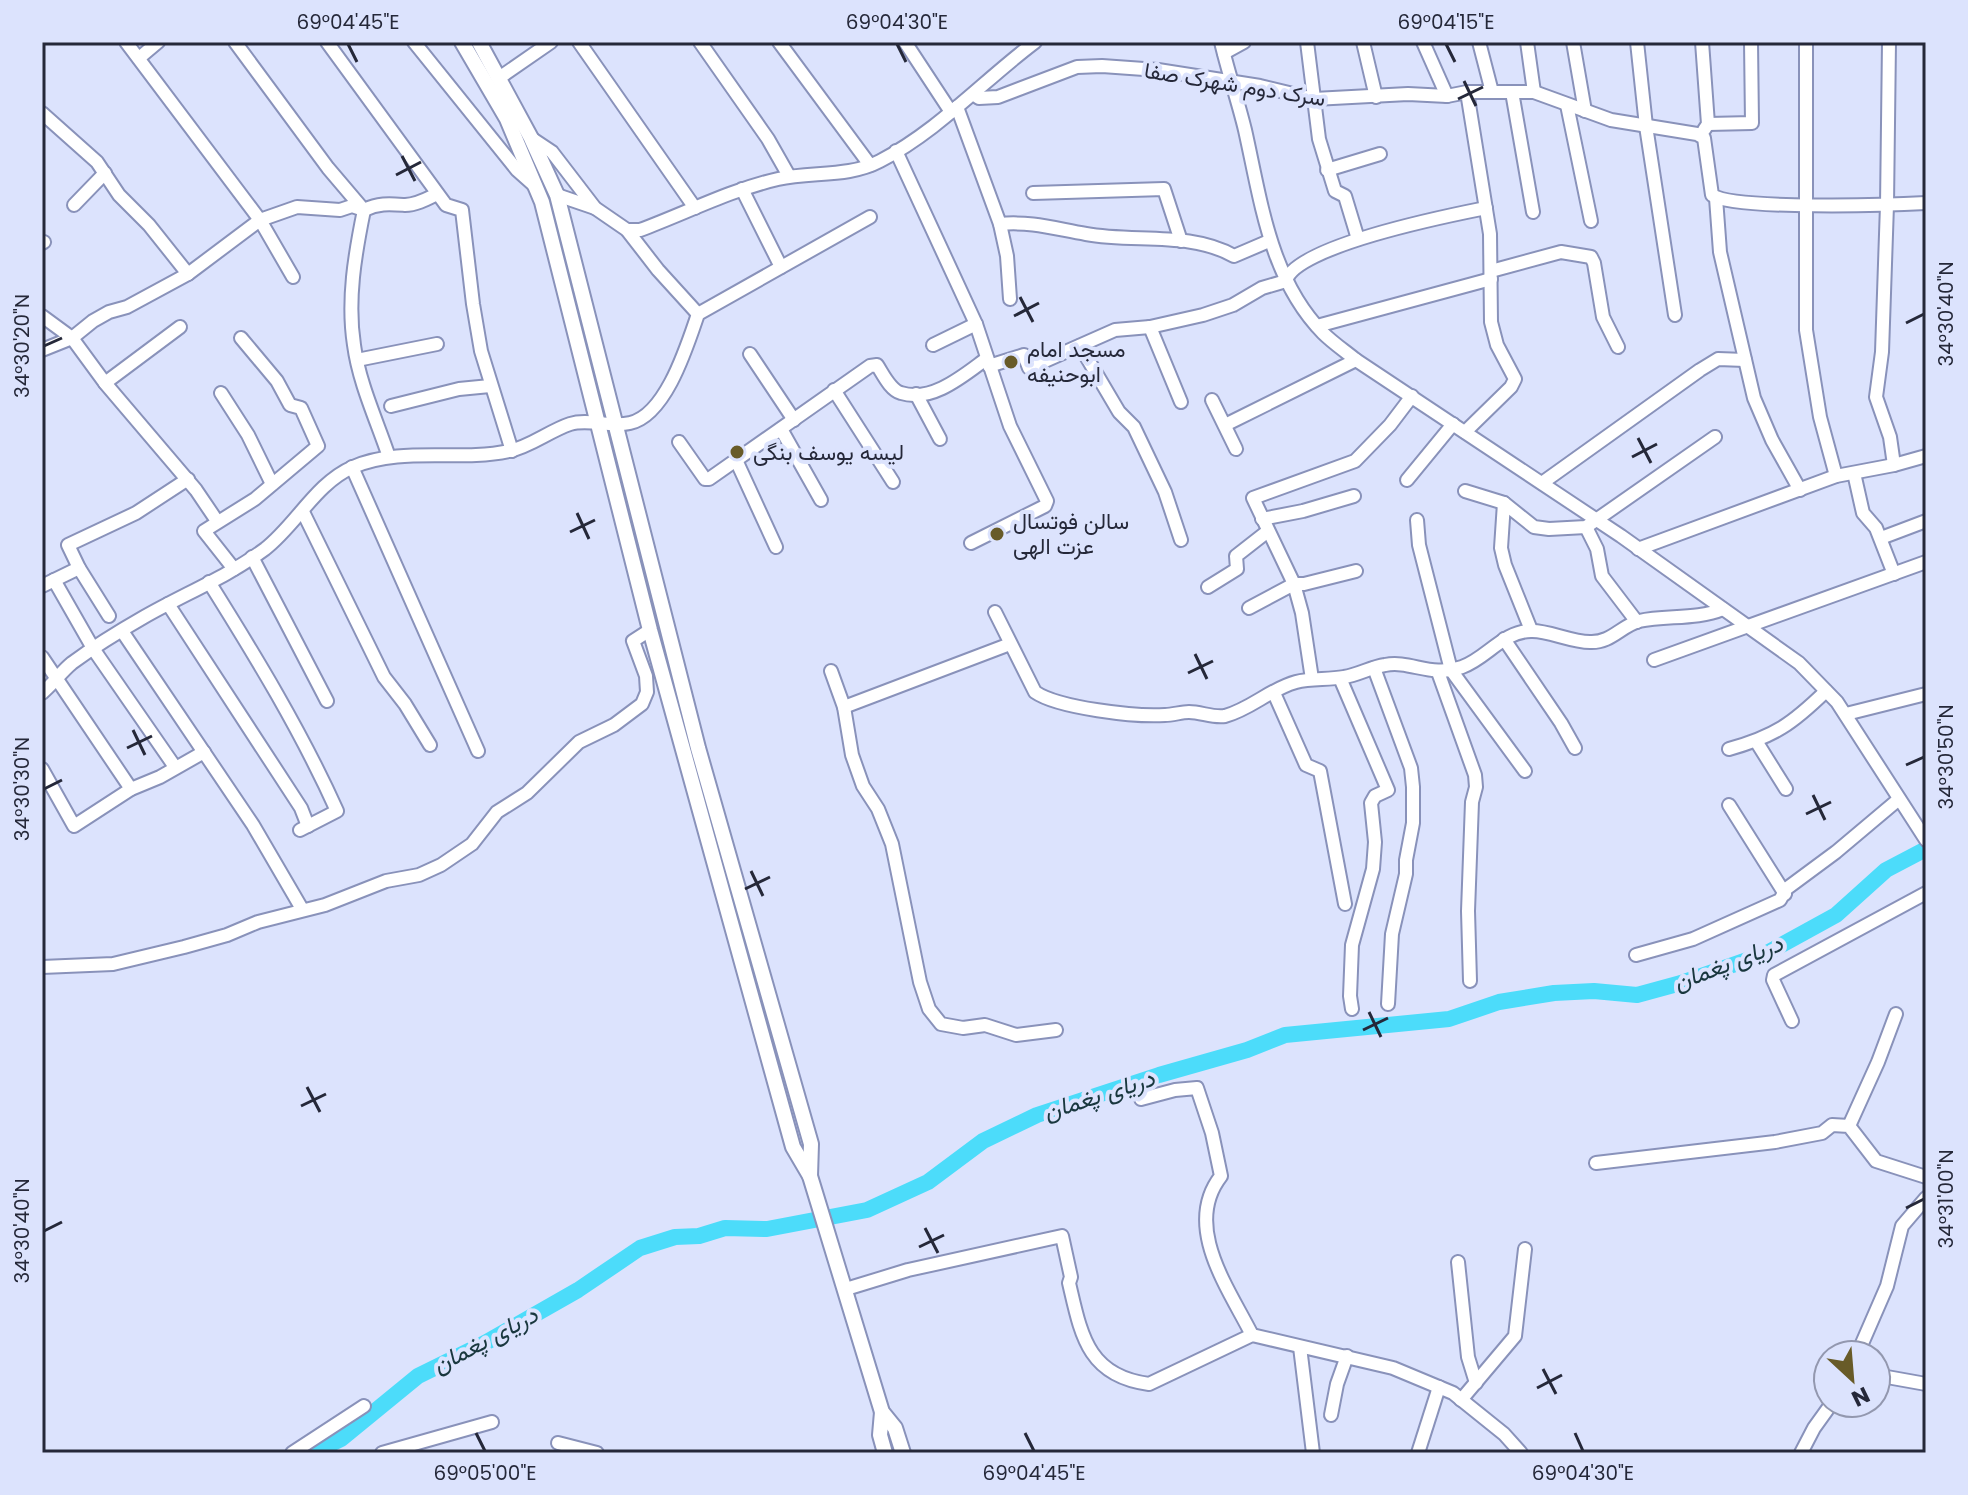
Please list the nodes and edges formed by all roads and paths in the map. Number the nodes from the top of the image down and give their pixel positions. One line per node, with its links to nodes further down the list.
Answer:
1 (126, 42): 28 (street)
2 (158, 42): 28 (street)
3 (235, 42): 67 (street)
4 (327, 42): 57 (street)
5 (414, 42): 54 (street)
6 (462, 42): 54 (main road)
7 (479, 42): 29 (main road)
8 (579, 42): 65 (street)
9 (700, 42): 53 (street)
10 (779, 42): 49 (street)
11 (905, 42): 40 (street)
12 (1035, 42): 26 (street)
13 (1244, 42): 27 (street)
14 (1307, 42): 38 (street)
15 (1363, 42): 37 (street)
16 (1423, 42): 36 (street)
17 (1479, 42): 32 (street)
18 (1527, 42): 34 (street)
19 (1573, 42): 41 (street)
20 (1637, 42): 44 (street)
21 (1702, 42): 43 (street)
22 (1751, 42): 43 (street)
23 (1806, 42): 60 (street)
24 (1889, 42): 63 (street)
25 (545, 44): 29 (street)
26 (1018, 47): 35 (street)
27 (1222, 47): 30 (street)
28 (139, 58): 70 (street)
29 (499, 78): 46 (main road)
30 (1230, 82): 35 (street, سرک دوم شهرک صفا); 38 (street, سرک دوم شهرک صفا); 76 (street)
31 (1467, 92): 32 (street, سرک دوم شهرک صفا); 36 (street, سرک دوم شهرک صفا); 66 (street)
32 (1492, 92): 33 (street, سرک دوم شهرک صفا)
33 (1512, 92): 34 (street, سرک دوم شهرک صفا); 68 (street)
34 (1534, 92): 39 (street, سرک دوم شهرک صفا)
35 (973, 94): 40 (street)
36 (1447, 96): 37 (street, سرک دوم شهرک صفا)
37 (1376, 97): 38 (street, سرک دوم شهرک صفا)
38 (1314, 99): 51 (street)
39 (1567, 105): 41 (street, سرک دوم شهرک صفا); 71 (street)
40 (954, 110): 47 (street); 72 (street)
41 (1585, 111): 44 (street, سرک دوم شهرک صفا)
42 (42, 113): 52 (street)
43 (1708, 124): 45 (street)
44 (1646, 126): 45 (street, سرک دوم شهرک صفا); 84 (street)
45 (1701, 136): 59 (street)
46 (531, 138): 50 (main road); 64 (street)
47 (896, 151): 49 (street); 86 (street)
48 (1380, 154): 51 (street)
49 (870, 165): 53 (street)
50 (547, 169): 54 (main road); 58 (main road)
51 (1327, 170): 74 (street)
52 (105, 173): 62 (street); 78 (street)
53 (789, 176): 55 (street)
54 (534, 180): 112 (main road)
55 (742, 189): 65 (street); 77 (street)
56 (1033, 193): 75 (street)
57 (437, 194): 67 (street); 103 (street)
58 (557, 195): 64 (street); 114 (main road)
59 (1716, 198): 60 (street); 100 (street)
60 (1804, 203): 63 (street); 129 (street)
61 (1926, 203): 63 (street)
62 (74, 205)
63 (1887, 205): 126 (street)
64 (595, 208): 73 (street)
65 (695, 208): 73 (street)
66 (1486, 208): 74 (street); 79 (street)
67 (364, 210): 70 (street); 98 (street)
68 (1533, 212)
69 (870, 217): 77 (street)
70 (260, 220): 78 (street); 80 (street)
71 (1591, 221)
72 (1000, 224): 75 (street); 82 (street)
73 (627, 230): 83 (street)
74 (1358, 239): 81 (street)
75 (1181, 241): 76 (street)
76 (1269, 241): 81 (street)
77 (781, 267): 83 (street)
78 (188, 274): 90 (street)
79 (1491, 275): 87 (street); 95 (street); 117 (street)
80 (293, 277)
81 (1286, 281): 87 (street); 89 (street)
82 (1010, 299)
83 (698, 314): 114 (street)
84 (1675, 315)
85 (42, 316): 90 (street)
86 (976, 324): 93 (street); 101 (street)
87 (1317, 326): 99 (street)
88 (180, 327): 102 (street)
89 (1150, 327): 94 (street); 109 (street)
90 (72, 338): 96 (street); 102 (street)
91 (241, 338): 134 (street)
92 (437, 344): 98 (street)
93 (933, 345)
94 (1080, 346): 101 (street); 148 (street)
95 (1618, 347)
96 (42, 350)
97 (750, 354): 111 (street)
98 (357, 360): 124 (street)
99 (1356, 360): 107 (street); 115 (street)
100 (1745, 360): 133 (street); 135 (street)
101 (988, 362): 106 (street); 149 (street)
102 (105, 383): 130 (street)
103 (490, 386): 110 (street); 122 (street)
104 (834, 390): 106 (street); 111 (street); 132 (street)
105 (221, 393): 134 (street)
106 (916, 394): 119 (street)
107 (1412, 396): 113 (street); 141 (street)
108 (1212, 400): 115 (street)
109 (1181, 402)
110 (391, 406)
111 (794, 420): 116 (street)
112 (598, 422): 114 (street); 122 (street); 169 (main road)
113 (1453, 424): 117 (street); 131 (street)
114 (617, 425): 220 (main road)
115 (1225, 425): 121 (street)
116 (781, 429): 125 (street); 138 (street)
117 (1465, 432): 133 (street)
118 (1715, 437): 145 (street)
119 (940, 439)
120 (679, 442): 125 (street)
121 (1236, 449)
122 (512, 451): 124 (street)
123 (1926, 456): 126 (street)
124 (389, 457): 127 (street)
125 (736, 460): 150 (street)
126 (1894, 465): 128 (street)
127 (352, 467): 140 (street); 195 (street)
128 (1854, 473): 129 (street); 147 (street)
129 (1836, 476): 135 (street)
130 (188, 479): 143 (street); 154 (street)
131 (1407, 480)
132 (893, 482)
133 (1542, 483): 145 (street)
134 (272, 484): 143 (street)
135 (1800, 490): 151 (street)
136 (1465, 491): 139 (street)
137 (1354, 496): 141 (street)
138 (821, 500)
139 (1504, 503): 145 (street); 170 (street)
140 (303, 512): 152 (street); 192 (street)
141 (1262, 519): 146 (street)
142 (1417, 520): 178 (street)
143 (217, 521): 155 (street)
144 (1926, 521): 147 (street)
145 (1592, 524): 151 (street); 167 (street)
146 (1268, 531): 160 (street); 161 (street)
147 (1881, 538): 157 (street)
148 (1181, 540)
149 (971, 543)
150 (776, 547)
151 (1638, 549): 164 (street)
152 (252, 557): 155 (street); 188 (street)
153 (1926, 562): 157 (street)
154 (79, 568): 159 (street); 166 (street)
155 (234, 569): 158 (street)
156 (1356, 571): 160 (street)
157 (1894, 574): 168 (street)
158 (209, 582): 162 (street); 162 (street)
159 (48, 583): 174 (street)
160 (1294, 584): 163 (street); 183 (street)
161 (1208, 587)
162 (168, 604): 171 (street)
163 (1249, 608)
164 (1723, 609): 167 (street); 168 (street)
165 (995, 612): 173 (street)
166 (109, 616)
167 (1637, 622): 170 (street)
168 (1746, 626): 176 (street); 184 (street)
169 (650, 630): 208 (street); 220 (main road)
170 (1531, 630): 172 (street)
171 (122, 631): 174 (street); 196 (street)
172 (1504, 639): 178 (street); 193 (street)
173 (1010, 644): 186 (street); 189 (street)
174 (94, 650): 181 (street); 197 (street)
175 (42, 657): 181 (street)
176 (1654, 660)
177 (1374, 668): 180 (street); 182 (street); 212 (street)
178 (1451, 670): 180 (street); 199 (street)
179 (831, 671): 189 (street)
180 (1438, 672): 211 (street)
181 (57, 678): 185 (street); 200 (street)
182 (1340, 678): 183 (street); 213 (street)
183 (1312, 679): 186 (street)
184 (1826, 691): 190 (street); 191 (street)
185 (42, 693)
186 (1274, 693): 207 (street)
187 (1926, 694): 190 (street)
188 (327, 701)
189 (844, 707): 216 (street)
190 (1846, 714): 202 (street)
191 (1756, 741): 194 (street); 201 (street)
192 (430, 745)
193 (1575, 748)
194 (1729, 749)
195 (478, 751)
196 (204, 752): 197 (street); 208 (street)
197 (175, 767): 200 (street)
198 (42, 769): 200 (street)
199 (1525, 771)
200 (131, 789)
201 (1786, 789)
202 (1899, 799): 204 (street); 206 (street)
203 (1729, 805): 206 (street)
204 (1926, 838)
205 (1926, 893): 215 (street)
206 (1785, 894): 209 (street)
207 (1345, 904)
208 (302, 909): 210 (street)
209 (1636, 955)
210 (42, 967)
211 (1470, 981)
212 (1388, 1004)
213 (1352, 1009)
214 (1896, 1014): 218 (street)
215 (1792, 1021)
216 (1056, 1030)
217 (1141, 1099): 226 (street)
218 (1849, 1126): 219 (street); 221 (street)
219 (1596, 1163)
220 (810, 1176): 225 (main road)
221 (1926, 1177)
222 (1926, 1198): 227 (street)
223 (1525, 1249): 231 (street)
224 (1458, 1262): 231 (street)
225 (846, 1289): 226 (street); 236 (main road)
226 (1252, 1335): 228 (street)
227 (1864, 1339)
228 (1300, 1347): 229 (street); 246 (street)
229 (1347, 1356): 233 (street); 237 (street)
230 (1892, 1378): 232 (street)
231 (1476, 1383): 234 (street)
232 (1926, 1384)
233 (1439, 1387): 234 (street); 247 (street)
234 (1461, 1400): 248 (street)
235 (364, 1406): 241 (street)
236 (882, 1412): 244 (main road); 245 (main road)
237 (1331, 1415)
238 (1820, 1419): 249 (street)
239 (492, 1422): 242 (street)
240 (558, 1443): 243 (street)
241 (292, 1453)
242 (382, 1453)
243 (597, 1453)
244 (885, 1453)
245 (903, 1453)
246 (1313, 1453)
247 (1418, 1453)
248 (1521, 1453)
249 (1801, 1453)

